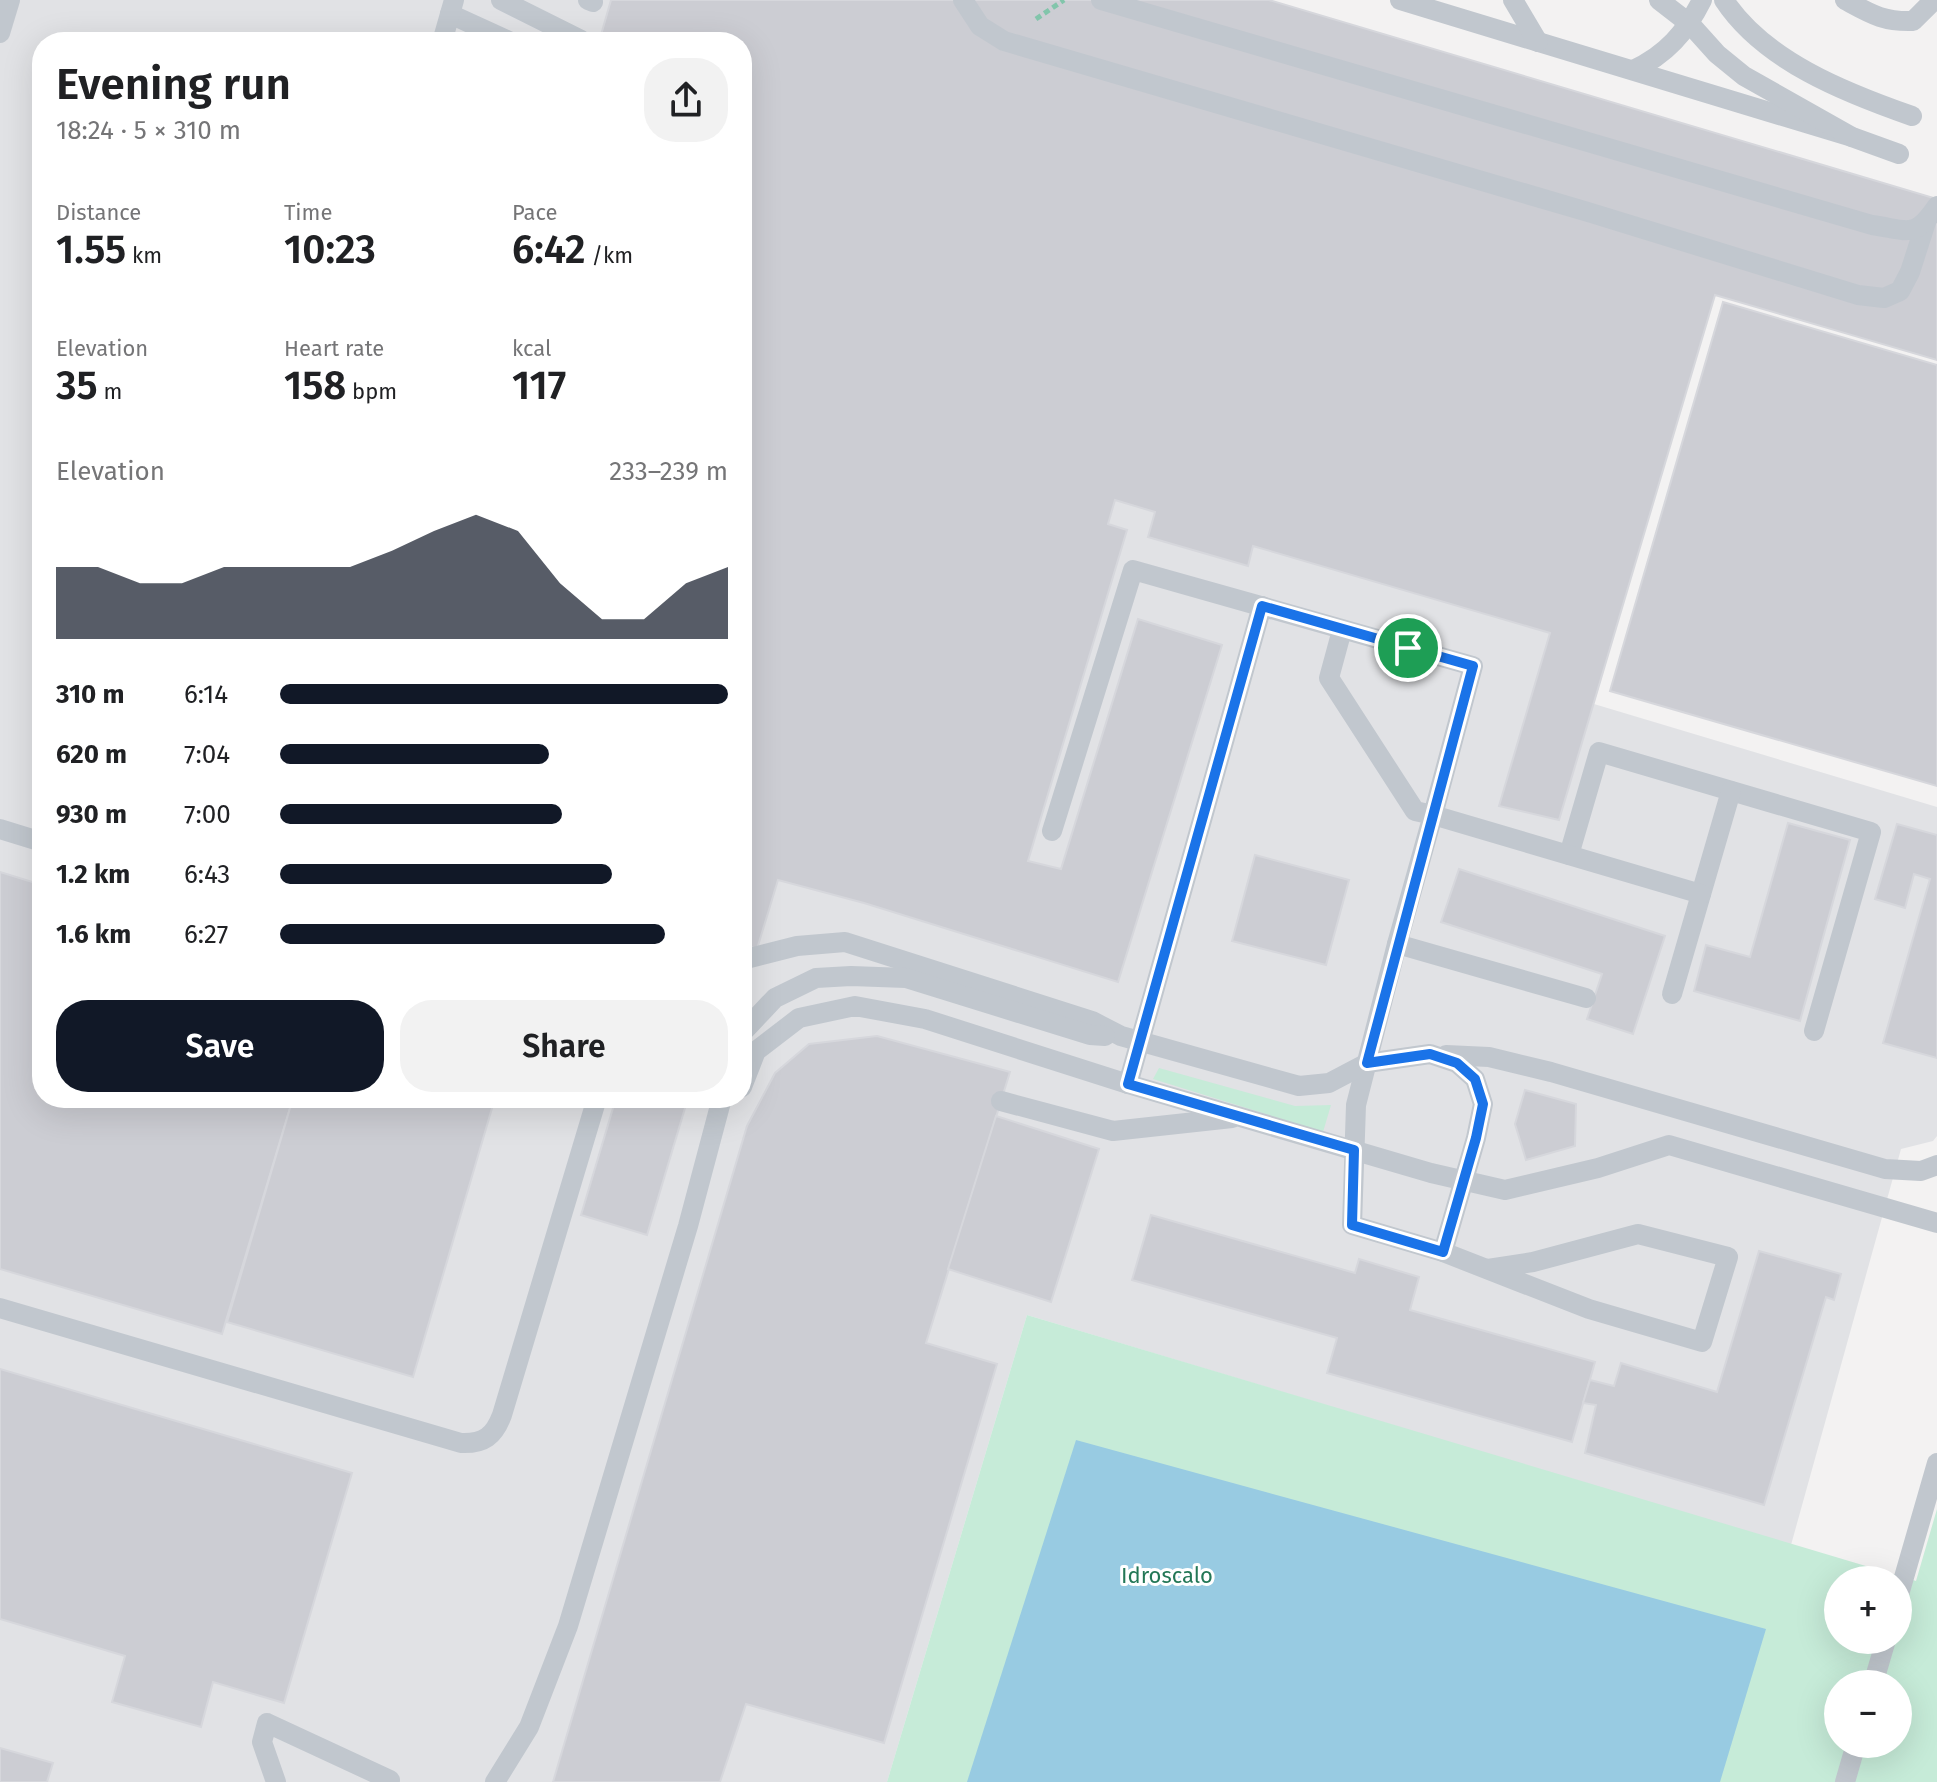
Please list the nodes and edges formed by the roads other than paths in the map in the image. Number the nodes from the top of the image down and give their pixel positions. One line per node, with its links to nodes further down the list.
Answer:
1 (10, 0): 17 (lane)
2 (501, 0): 16 (lane)
3 (963, 0): 23 (lane)
4 (1101, 0): 23 (lane)
5 (1400, 0): 18 (lane)
6 (1513, 0): 18 (lane)
7 (1659, 0): 13 (lane)
8 (1702, 0): 13 (lane)
9 (1724, 0): 20 (lane)
10 (1845, 0): 11 (lane)
11 (1934, 0)
12 (452, 7): 14 (lane); 15 (lane)
13 (1690, 24): 19 (lane); 21 (lane)
14 (445, 32)
15 (494, 32)
16 (565, 32)
17 (0, 33)
18 (1538, 42): 19 (lane)
19 (1633, 70): 21 (lane)
20 (1912, 116)
21 (1852, 137): 22 (lane)
22 (1899, 154)
23 (1932, 214)
24 (1262, 606): 25 (lane); 29 (lane); 39 (lane)
25 (1342, 630): 27 (lane); 27 (lane)
26 (1731, 791): 31 (lane); 32 (lane); 38 (lane)
27 (1433, 815): 31 (lane); 33 (lane)
28 (0, 829): 30 (lane)
29 (1052, 831)
30 (32, 839)
31 (1569, 855): 32 (lane)
32 (1701, 894): 35 (lane)
33 (1397, 944): 36 (lane); 42 (lane)
34 (752, 957): 39 (lane)
35 (1672, 994)
36 (1586, 998)
37 (752, 1022): 39 (lane)
38 (1814, 1031)
39 (1131, 1039): 42 (lane); 43 (lane)
40 (1430, 1054): 42 (lane); 50 (lane); 51 (lane)
41 (752, 1061): 43 (lane)
42 (1367, 1063): 49 (lane)
43 (1128, 1084): 48 (lane)
44 (1001, 1101): 48 (lane)
45 (594, 1108): 56 (lane)
46 (719, 1108): 53 (lane)
47 (734, 1108): 53 (lane)
48 (1240, 1117): 49 (lane)
49 (1354, 1150): 51 (lane); 54 (lane)
50 (1937, 1165)
51 (1464, 1180): 52 (lane); 54 (lane)
52 (1937, 1223)
53 (688, 1226): 62 (lane)
54 (1443, 1252): 55 (lane)
55 (1488, 1269): 55 (lane)
56 (0, 1308)
57 (1937, 1463): 58 (lane)
58 (1907, 1566)
59 (1852, 1758): 63 (lane)
60 (276, 1782): 61 (lane)
61 (389, 1782)
62 (495, 1782)
63 (1845, 1782)

